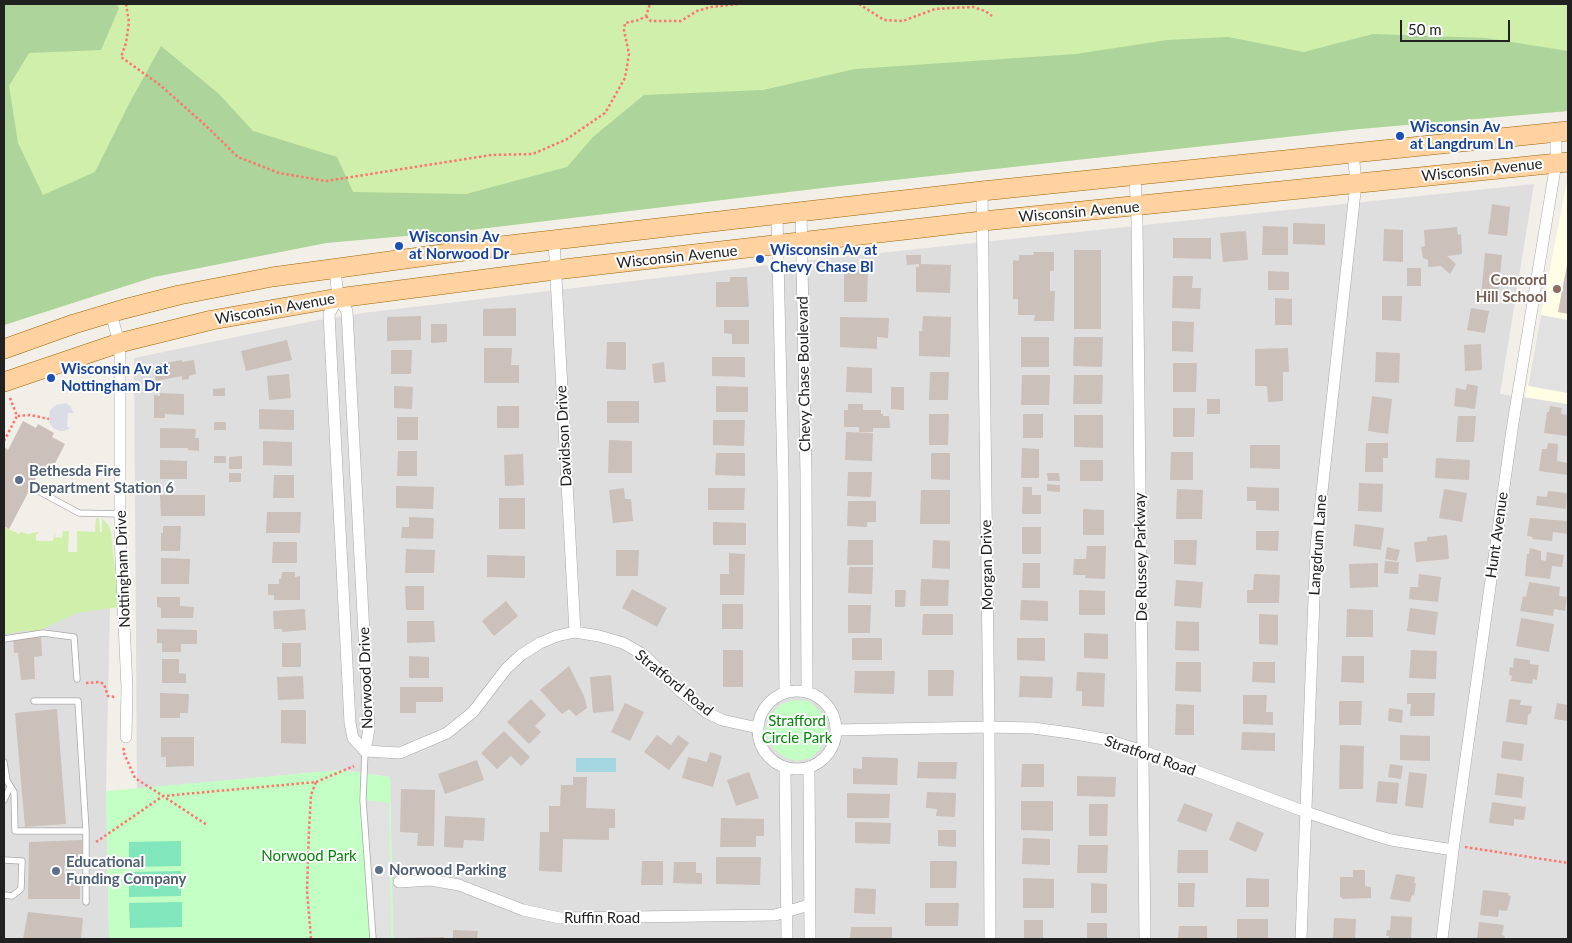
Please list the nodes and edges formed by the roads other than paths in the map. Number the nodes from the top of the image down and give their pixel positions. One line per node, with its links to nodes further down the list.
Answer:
1 (1562, 132): 2 (main road, Wisconsin Avenue); 3 (street, Hunt Avenue)
2 (1353, 152): 4 (main road, Wisconsin Avenue); 5 (street, Langdrum Lane)
3 (1562, 162): 5 (main road, Wisconsin Avenue); 48 (street, Hunt Avenue)
4 (1136, 175): 6 (main road, Wisconsin Avenue); 7 (street, De Russey Parkway)
5 (1356, 182): 7 (main road, Wisconsin Avenue); 46 (street, Langdrum Lane)
6 (982, 191): 8 (main road, Wisconsin Avenue); 10 (street, Morgan Drive)
7 (1137, 206): 10 (main road, Wisconsin Avenue); 40 (street, De Russey Parkway)
8 (800, 212): 9 (main road, Wisconsin Avenue); 12 (street, Chevy Chase Boulevard)
9 (777, 215): 11 (main road, Wisconsin Avenue); 13 (street, Chevy Chase Boulevard)
10 (983, 221): 12 (main road, Wisconsin Avenue); 35 (street, Morgan Drive)
11 (554, 240): 14 (main road, Wisconsin Avenue); 15 (street, Davidson Drive)
12 (801, 243): 13 (main road, Wisconsin Avenue); 24 (street, Chevy Chase Boulevard)
13 (778, 245): 15 (main road, Wisconsin Avenue); 23 (street, Chevy Chase Boulevard)
14 (335, 269): 16 (street, Norwood Drive); 17 (main road, Wisconsin Avenue)
15 (555, 270): 16 (main road, Wisconsin Avenue); 29 (street, Davidson Drive)
16 (338, 298): 18 (main road, Wisconsin Avenue); 21 (street, Norwood Drive); 22 (street, Norwood Drive)
17 (111, 313): 18 (street, Nottingham Drive); 19 (main road, Wisconsin Avenue)
18 (119, 343): 20 (main road, Wisconsin Avenue); 26 (street, Nottingham Drive)
19 (4, 349)
20 (6, 389)
21 (355, 455): 22 (street); 27 (street, Norwood Drive)
22 (335, 456): 28 (street, Norwood Drive)
23 (783, 475): 24 (street); 33 (street, Chevy Chase Boulevard)
24 (806, 475): 32 (street, Chevy Chase Boulevard)
25 (31, 487): 26 (lane)
26 (120, 514): 38 (street, Nottingham Drive)
27 (362, 593): 28 (street); 39 (street, Norwood Drive)
28 (343, 594): 39 (street, Norwood Drive)
29 (575, 632): 36 (street, Stratford Road); 39 (street, Stratford Road)
30 (4, 639): 31 (lane)
31 (77, 679)
32 (807, 691): 33 (street); 37 (street)
33 (785, 692): 36 (street)
34 (34, 701): 47 (lane)
35 (989, 727): 37 (street, Stratford Road); 40 (street, Stratford Road); 58 (street, Morgan Drive)
36 (758, 728): 42 (street)
37 (836, 730): 43 (street)
38 (126, 737)
39 (365, 750): 55 (lane)
40 (1143, 751): 46 (street, Stratford Road); 59 (street, De Russey Parkway)
41 (4, 762): 44 (lane)
42 (785, 768): 43 (street); 54 (street)
43 (809, 768): 53 (street)
44 (10, 787): 45 (lane); 47 (lane)
45 (4, 800)
46 (1306, 812): 48 (street, Stratford Road); 60 (street, Langdrum Lane)
47 (86, 831): 52 (lane)
48 (1454, 847): 61 (street, Hunt Avenue)
49 (4, 860): 51 (lane)
50 (399, 882): 54 (street, Ruffin Road)
51 (4, 895)
52 (86, 902)
53 (809, 905): 54 (street, Ruffin Road); 57 (street)
54 (787, 911): 56 (street)
55 (373, 939)
56 (787, 939)
57 (810, 939)
58 (990, 939)
59 (1145, 939)
60 (1300, 939)
61 (1442, 939)

